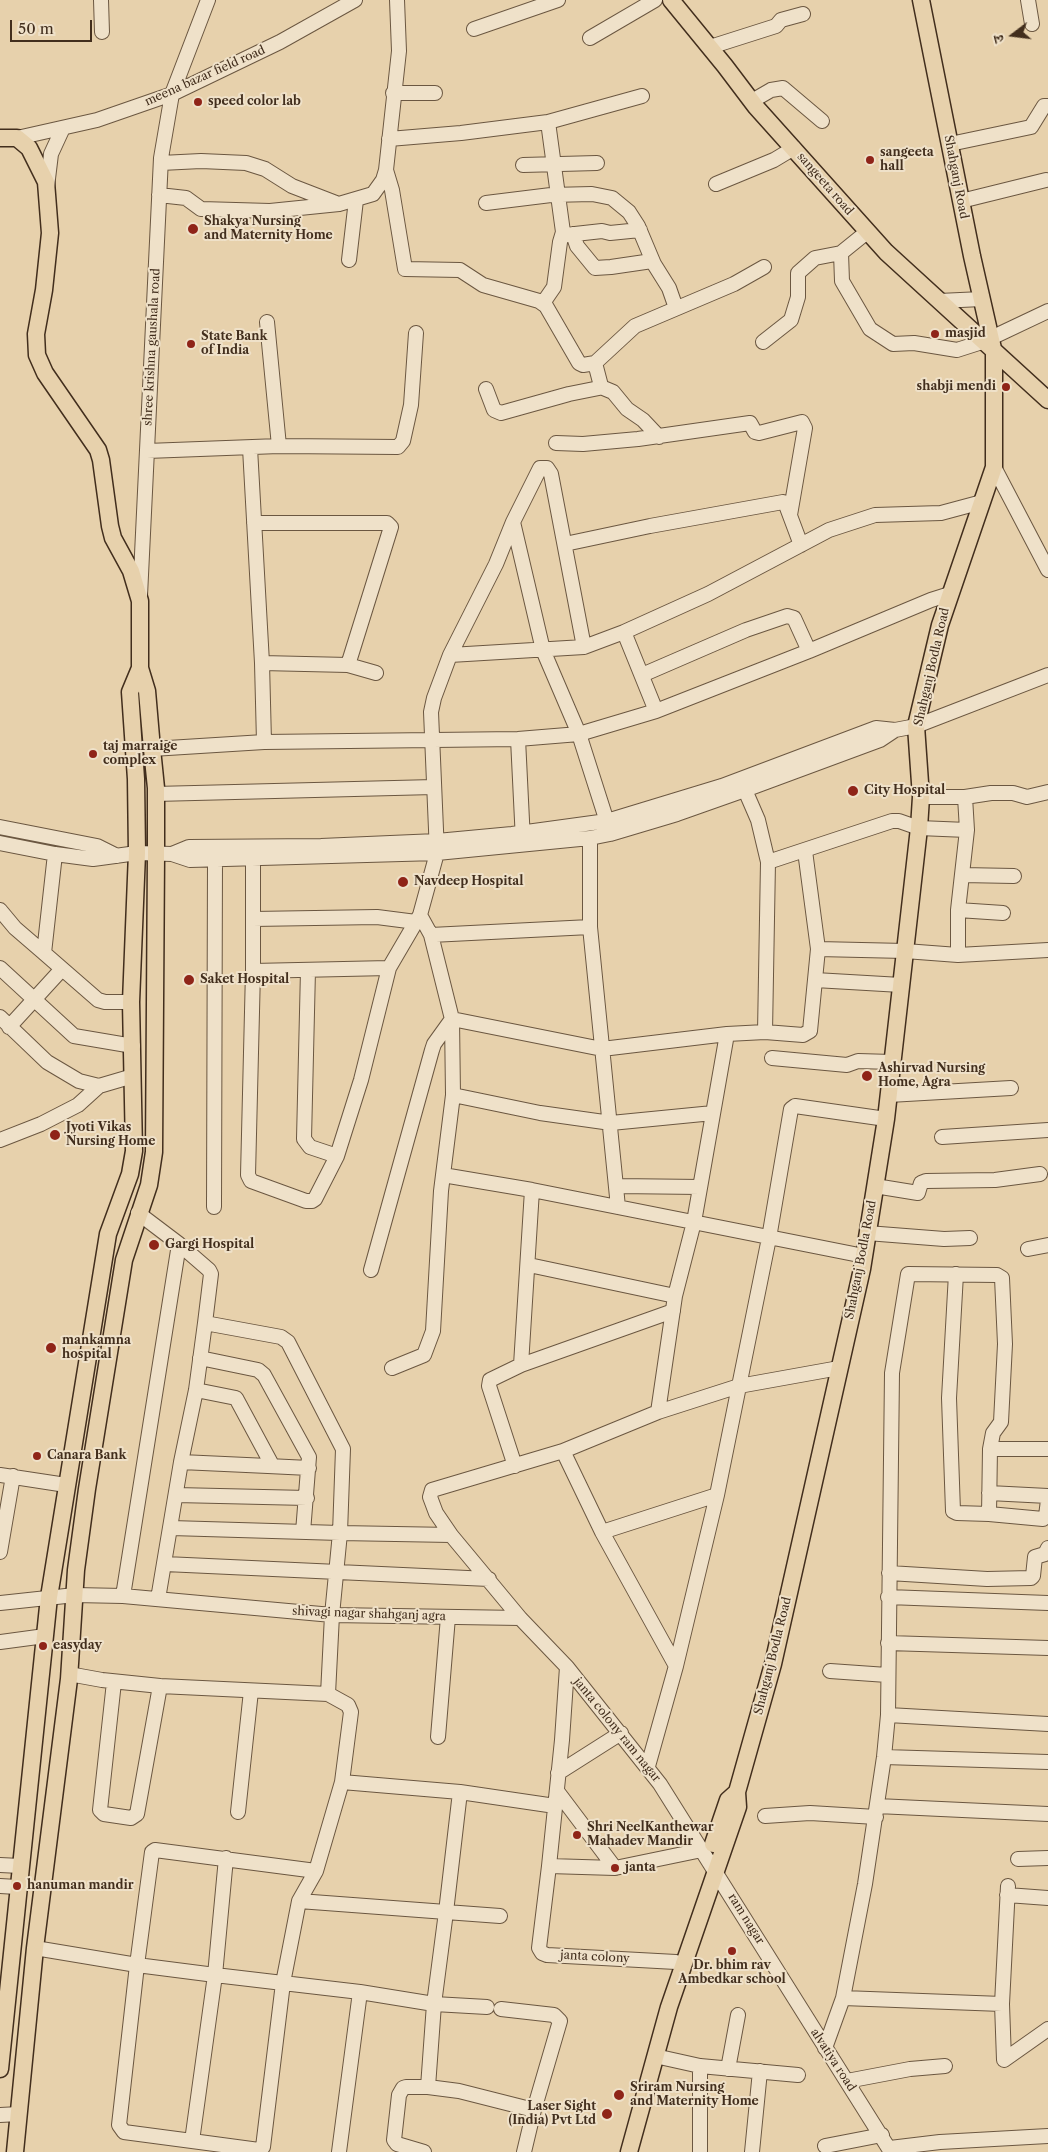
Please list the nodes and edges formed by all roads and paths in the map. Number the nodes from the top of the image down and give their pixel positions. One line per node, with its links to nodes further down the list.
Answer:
1 (101, 0): 13 (street)
2 (208, 0): 18 (street, shree krishna gaushala road)
3 (355, 0): 18 (street, meena bazar field road)
4 (397, 0): 16 (street)
5 (558, 0): 12 (street)
6 (655, 0): 14 (street)
7 (671, 0): 15 (main road, sangeeta road)
8 (921, 0): 28 (main road, Shahganj Road)
9 (1028, 0): 11 (street)
10 (804, 14): 15 (street)
11 (1032, 24)
12 (474, 30)
13 (102, 32)
14 (590, 38)
15 (710, 47): 20 (main road, sangeeta road)
16 (393, 93): 17 (street); 27 (street)
17 (436, 93)
18 (172, 94): 24 (street, meena bazar field road); 30 (street, shree krishna gaushala road)
19 (642, 96): 23 (street)
20 (752, 102): 22 (street); 29 (main road, sangeeta road)
21 (1048, 106): 28 (street)
22 (822, 121)
23 (548, 122): 27 (street); 32 (street)
24 (63, 128): 26 (street, meena bazar field road); 37 (street)
25 (0, 138): 26 (main road)
26 (17, 138): 37 (main road)
27 (389, 139): 34 (street)
28 (950, 144): 41 (main road, Shahganj Road)
29 (794, 148): 36 (street); 45 (main road, sangeeta road)
30 (161, 163): 38 (street, shree krishna gaushala road); 43 (street)
31 (597, 163): 32 (street)
32 (554, 164): 33 (street); 39 (street)
33 (523, 165)
34 (386, 170): 40 (street); 53 (street)
35 (1046, 180): 41 (street)
36 (716, 184)
37 (47, 189): 78 (main road)
38 (158, 195): 43 (street); 68 (street, shree krishna gaushala road)
39 (559, 195): 42 (street); 44 (street); 46 (street)
40 (356, 200): 43 (street); 48 (street)
41 (961, 200): 51 (main road, Shahganj Road)
42 (486, 203)
43 (339, 204)
44 (640, 230): 46 (street); 49 (street)
45 (867, 232): 47 (street); 52 (main road, sangeeta road)
46 (568, 235): 49 (street); 53 (street)
47 (841, 253): 58 (street); 59 (street)
48 (349, 260)
49 (652, 261): 54 (street)
50 (764, 267): 54 (street)
51 (982, 298): 52 (street); 59 (main road, Shahganj Road)
52 (938, 301): 59 (main road, sangeeta road)
53 (543, 303): 60 (street)
54 (676, 308): 60 (street)
55 (1048, 311): 59 (street)
56 (267, 322): 66 (street)
57 (416, 333): 66 (street)
58 (763, 342)
59 (989, 344): 63 (main road, sangeeta road); 69 (main road, Shahganj Bodla Road)
60 (595, 363): 61 (street)
61 (601, 387): 62 (street); 64 (street)
62 (486, 389)
63 (1048, 400)
64 (660, 437): 65 (street); 71 (street)
65 (556, 443)
66 (279, 446): 67 (street)
67 (250, 448): 68 (street); 73 (street)
68 (147, 451): 78 (street, shree krishna gaushala road)
69 (994, 467): 70 (main road, Shahganj Bodla Road); 76 (street)
70 (982, 502): 75 (street); 77 (main road, Shahganj Bodla Road)
71 (790, 515): 74 (street); 75 (street)
72 (513, 522): 74 (street); 81 (street); 83 (street)
73 (254, 523): 84 (street); 85 (street)
74 (564, 544): 80 (street)
75 (801, 545): 79 (street)
76 (1046, 562)
77 (950, 594): 82 (street); 91 (main road, Shahganj Bodla Road)
78 (140, 602): 86 (main road)
79 (624, 632): 80 (street); 88 (street)
80 (584, 647): 81 (street)
81 (543, 650): 83 (street); 93 (street)
82 (810, 651): 88 (street); 90 (street)
83 (450, 655): 95 (street)
84 (262, 663): 85 (street); 96 (street)
85 (348, 665): 87 (street)
86 (140, 668): 97 (main road); 115 (main road)
87 (376, 673)
88 (642, 675): 90 (street)
89 (1048, 675): 91 (street)
90 (656, 711): 93 (street)
91 (916, 726): 92 (street); 102 (main road, Shahganj Bodla Road)
92 (894, 730): 99 (street); 105 (street)
93 (579, 734): 94 (street); 105 (street)
94 (518, 739): 95 (street); 109 (street)
95 (431, 741): 96 (street); 98 (street)
96 (264, 742): 97 (street)
97 (152, 749): 101 (main road)
98 (434, 787): 101 (street); 111 (street)
99 (745, 790): 105 (street); 119 (street)
100 (1048, 792): 103 (street)
101 (155, 794): 116 (main road)
102 (921, 797): 103 (street); 106 (main road, Shahganj Bodla Road)
103 (965, 797): 107 (street)
104 (0, 827): 117 (street)
105 (609, 828): 108 (street); 109 (street)
106 (919, 828): 107 (street); 112 (street); 130 (main road, Shahganj Bodla Road)
107 (967, 830): 120 (street)
108 (590, 838): 109 (street); 127 (street)
109 (522, 839): 111 (street)
110 (0, 843): 114 (street)
111 (437, 847): 113 (street); 125 (street)
112 (805, 851): 119 (street); 129 (street)
113 (253, 853): 116 (street); 118 (street); 126 (street)
114 (55, 854): 117 (street); 132 (street)
115 (137, 854): 116 (street); 117 (street); 142 (main road)
116 (164, 854): 118 (street); 171 (main road)
117 (117, 856)
118 (215, 859): 169 (street)
119 (768, 862): 145 (street)
120 (962, 875): 121 (street); 123 (street)
121 (1014, 876)
122 (0, 910): 132 (street)
123 (958, 910): 124 (street); 133 (street)
124 (1003, 913)
125 (418, 918): 126 (street); 128 (street); 135 (street)
126 (253, 919): 138 (street)
127 (590, 927): 128 (street); 148 (street)
128 (431, 935): 143 (street)
129 (818, 949): 130 (street); 139 (street)
130 (905, 950): 133 (street); 140 (main road, Shahganj Bodla Road)
131 (1048, 950): 133 (street)
132 (44, 953): 136 (street)
133 (958, 955)
134 (0, 968): 141 (street)
135 (389, 968): 137 (street); 162 (street)
136 (62, 970): 141 (street); 142 (street)
137 (308, 970): 138 (street); 162 (street)
138 (253, 971): 162 (street)
139 (815, 980): 140 (street); 145 (street)
140 (901, 985): 150 (main road, Shahganj Bodla Road)
141 (34, 1000): 144 (street); 147 (street)
142 (131, 1002): 147 (main road)
143 (452, 1019): 148 (street); 154 (street); 181 (street)
144 (5, 1022): 152 (street)
145 (764, 1032): 146 (street)
146 (727, 1034): 148 (street); 156 (street)
147 (133, 1046): 151 (main road)
148 (602, 1049): 158 (street)
149 (772, 1058): 150 (street)
150 (892, 1062): 155 (main road, Shahganj Bodla Road)
151 (133, 1076): 152 (street); 201 (main road)
152 (98, 1086): 161 (street)
153 (1011, 1088): 155 (street)
154 (454, 1094): 158 (street); 164 (street)
155 (889, 1095): 157 (main road, Shahganj Bodla Road)
156 (713, 1113): 158 (street); 167 (street)
157 (886, 1119): 166 (main road, Shahganj Bodla Road); 174 (street)
158 (611, 1124): 165 (street)
159 (1048, 1130): 160 (street)
160 (942, 1137)
161 (0, 1140)
162 (336, 1156)
163 (1040, 1174): 166 (street)
164 (443, 1175): 168 (street); 188 (street)
165 (617, 1186): 167 (street); 170 (street)
166 (875, 1186): 173 (main road, Shahganj Bodla Road)
167 (700, 1187): 172 (street)
168 (532, 1190): 170 (street); 180 (street)
169 (214, 1207)
170 (618, 1207): 172 (street)
171 (138, 1213): 176 (street); 220 (main road)
172 (694, 1222): 174 (street); 183 (street)
173 (867, 1233): 175 (street); 179 (main road, Shahganj Bodla Road)
174 (769, 1238): 179 (street); 190 (street)
175 (970, 1238)
176 (179, 1244): 185 (street); 221 (street)
177 (1048, 1245): 178 (street)
178 (1028, 1249)
179 (864, 1256): 189 (main road, Shahganj Bodla Road)
180 (529, 1265): 183 (street); 187 (street)
181 (371, 1270)
182 (956, 1274): 193 (street); 208 (street); 218 (street)
183 (675, 1296): 184 (street)
184 (673, 1311): 187 (street); 192 (street)
185 (204, 1323): 186 (street); 212 (street)
186 (200, 1358): 191 (street); 199 (street)
187 (521, 1365): 198 (street)
188 (392, 1368)
189 (839, 1368): 190 (street); 262 (main road, Shahganj Bodla Road)
190 (739, 1386): 192 (street); 204 (street)
191 (196, 1390): 196 (street); 197 (street)
192 (658, 1412): 195 (street)
193 (990, 1449): 194 (street); 202 (street)
194 (1048, 1449)
195 (562, 1451): 198 (street); 211 (street)
196 (181, 1462): 197 (street); 203 (street)
197 (268, 1466): 199 (street)
198 (515, 1466): 213 (street)
199 (309, 1468): 206 (street)
200 (6, 1476): 201 (street); 215 (street)
201 (66, 1484): 222 (main road)
202 (989, 1493): 205 (street); 208 (street)
203 (176, 1495): 206 (street); 209 (street)
204 (716, 1495): 211 (street); 234 (street)
205 (1048, 1496)
206 (307, 1498): 210 (street)
207 (1048, 1500): 208 (street)
208 (989, 1514)
209 (172, 1528): 210 (street); 216 (street)
210 (303, 1532): 212 (street)
211 (602, 1532): 234 (street)
212 (340, 1533): 213 (street); 217 (street)
213 (451, 1535): 219 (street)
214 (1048, 1548): 218 (street)
215 (0, 1552)
216 (165, 1564): 217 (street); 224 (street)
217 (337, 1573): 219 (street); 227 (street)
218 (889, 1573): 223 (street)
219 (489, 1579): 229 (street)
220 (75, 1595): 221 (street, shivagi nagar shahganj agra); 222 (street, shivagi nagar shahganj agra); 237 (main road)
221 (123, 1596): 224 (street, shivagi nagar shahganj agra)
222 (49, 1597): 225 (street, shivagi nagar shahganj agra); 230 (main road)
223 (888, 1597): 226 (street); 232 (street)
224 (158, 1599): 227 (street, shivagi nagar shahganj agra)
225 (0, 1603)
226 (1048, 1603)
227 (332, 1615): 228 (street, shivagi nagar shahganj agra); 242 (street)
228 (448, 1616): 229 (street, shivagi nagar shahganj agra); 246 (street)
229 (520, 1618): 235 (street)
230 (45, 1636): 231 (street); 264 (main road)
231 (0, 1642)
232 (888, 1643): 233 (street); 238 (street)
233 (1048, 1648)
234 (676, 1666): 249 (street)
235 (567, 1667): 245 (street, janta colony ram nagar); 250 (street, janta colony)
236 (830, 1671): 238 (street)
237 (70, 1674): 239 (street); 274 (main road)
238 (887, 1675): 243 (street)
239 (114, 1682): 240 (street); 240 (street)
240 (160, 1686): 241 (street)
241 (251, 1691): 242 (street); 255 (street)
242 (328, 1694): 251 (street)
243 (888, 1715): 244 (street); 247 (street)
244 (1048, 1724)
245 (621, 1734): 249 (street, janta colony ram nagar); 250 (street)
246 (438, 1737)
247 (884, 1757): 248 (street); 256 (street)
248 (1048, 1762)
249 (648, 1766): 262 (street, janta colony ram nagar)
250 (558, 1773): 252 (street, janta colony)
251 (342, 1782): 253 (street); 267 (street)
252 (557, 1791): 254 (street, janta colony); 266 (street)
253 (460, 1792): 254 (street); 272 (street)
254 (555, 1806): 265 (street, janta colony)
255 (238, 1812)
256 (876, 1812): 257 (street); 258 (street); 281 (street)
257 (1048, 1814)
258 (765, 1816)
259 (226, 1858): 267 (street); 276 (street); 278 (street)
260 (1018, 1858): 261 (street)
261 (1048, 1858)
262 (708, 1859): 266 (street); 275 (main road); 277 (street, ram nagar); 291 (main road)
263 (0, 1865): 264 (street)
264 (20, 1866): 269 (main road)
265 (549, 1866): 266 (street); 275 (street, janta colony)
266 (615, 1868)
267 (316, 1871): 271 (street)
268 (0, 1886): 269 (street)
269 (18, 1888): 287 (main road)
270 (1048, 1898): 283 (street)
271 (299, 1901): 272 (street); 279 (street)
272 (446, 1912): 273 (street); 282 (street)
273 (500, 1916)
274 (35, 1948): 276 (street); 288 (main road)
275 (676, 1962): 312 (main road)
276 (137, 1965): 278 (street); 305 (street)
277 (776, 1968): 290 (street, alvatiya road)
278 (215, 1974): 279 (street); 305 (street)
279 (283, 1983): 280 (street); 305 (street)
280 (360, 1992): 282 (street); 309 (street)
281 (843, 1998): 283 (street); 290 (street)
282 (434, 2004): 284 (street); 299 (street)
283 (1002, 2004): 289 (street)
284 (487, 2007)
285 (501, 2009): 300 (street)
286 (738, 2015): 295 (street)
287 (2, 2025): 288 (street); 294 (main road)
288 (28, 2026): 301 (main road)
289 (1048, 2029)
290 (825, 2048): 298 (street, alvatiya road)
291 (655, 2056): 292 (street); 313 (main road)
292 (700, 2066): 295 (street); 314 (street)
293 (945, 2066): 298 (street)
294 (0, 2069)
295 (728, 2069): 296 (street)
296 (760, 2071): 297 (street); 315 (street)
297 (798, 2075)
298 (847, 2081): 303 (street, alvatiya road)
299 (428, 2087): 300 (street); 310 (street)
300 (534, 2110): 311 (street)
301 (19, 2114): 302 (street); 308 (main road)
302 (0, 2115)
303 (882, 2135): 306 (street); 307 (street, alvatiya road)
304 (1048, 2136): 307 (street)
305 (192, 2140)
306 (825, 2146)
307 (891, 2150)
308 (15, 2152)
309 (339, 2152)
310 (424, 2152)
311 (524, 2152)
312 (622, 2152)
313 (629, 2152)
314 (700, 2152)
315 (752, 2152)

